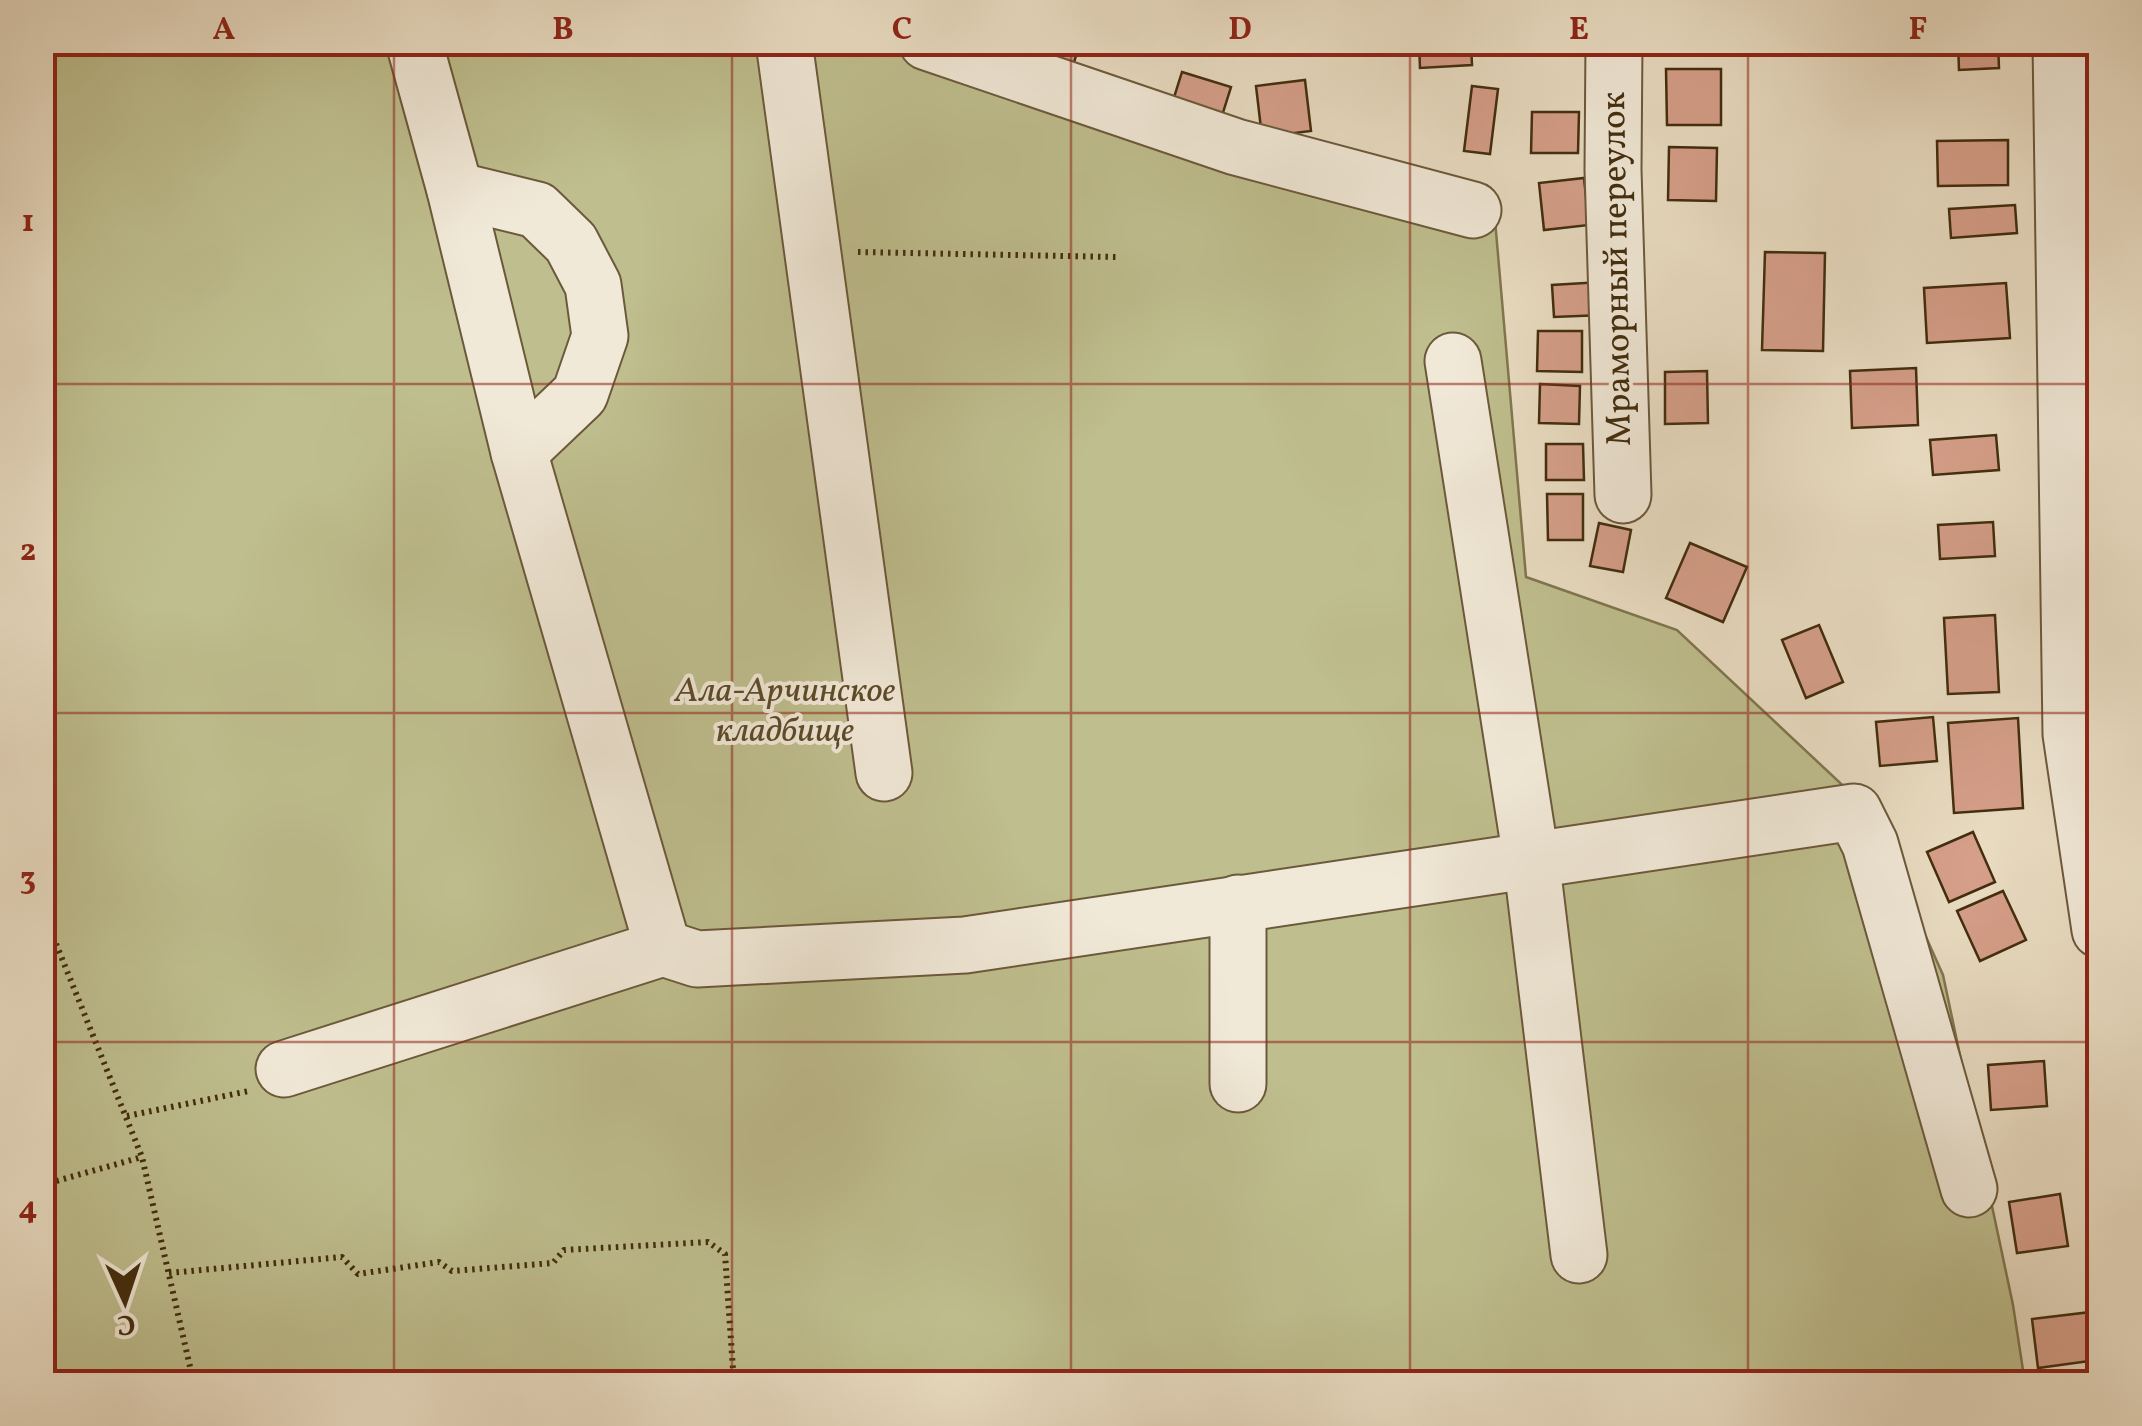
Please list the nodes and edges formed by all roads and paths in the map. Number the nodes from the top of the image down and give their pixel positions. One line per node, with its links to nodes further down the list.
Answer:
1 (414, 42): 6 (street)
2 (784, 42): 8 (street)
3 (927, 42): 7 (street)
4 (1614, 42): 12 (street, Мраморный переулок)
5 (2061, 42): 13 (street)
6 (455, 190): 11 (street); 11 (street)
7 (1472, 210)
8 (815, 252): 9 (path); 14 (street)
9 (1117, 257)
10 (1453, 361): 15 (street)
11 (519, 452): 19 (street)
12 (1623, 495)
13 (2085, 595): 18 (street)
14 (884, 774)
15 (1530, 858): 16 (street); 25 (street); 26 (street)
16 (1238, 903): 19 (street); 21 (street)
17 (42, 909): 22 (path)
18 (2100, 930)
19 (663, 948): 20 (street)
20 (284, 1069): 22 (path)
21 (1238, 1084)
22 (127, 1116): 23 (path)
23 (142, 1157): 24 (path); 27 (path)
24 (42, 1185)
25 (1969, 1188)
26 (1579, 1255)
27 (169, 1274): 28 (path); 29 (path)
28 (190, 1384)
29 (734, 1384)

